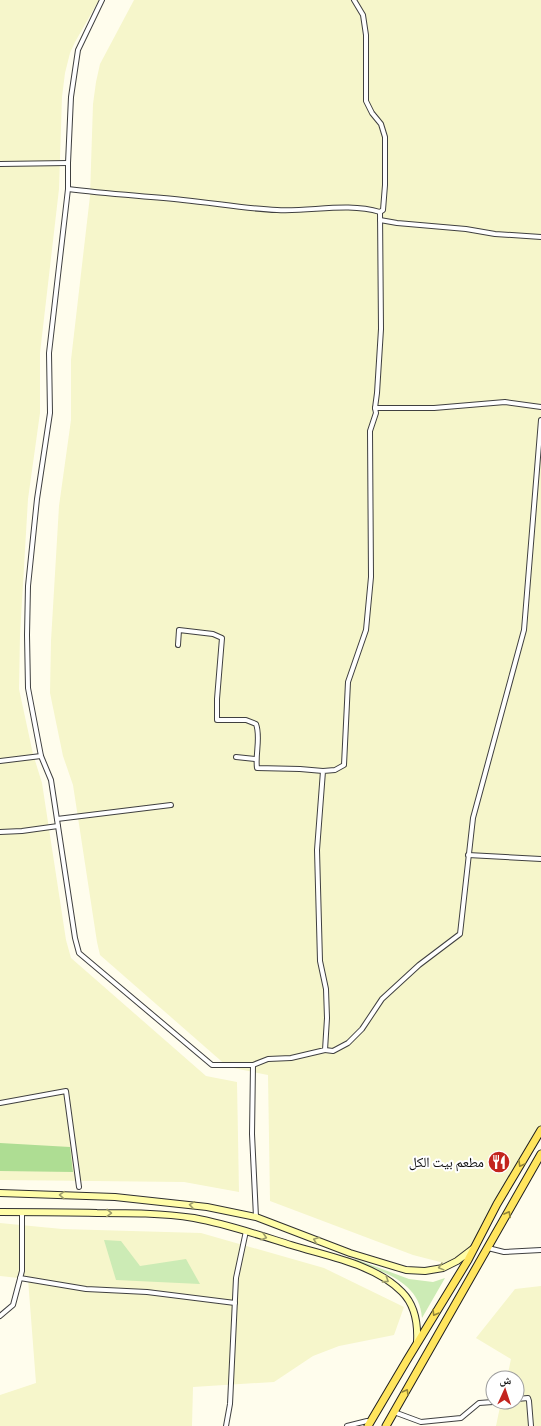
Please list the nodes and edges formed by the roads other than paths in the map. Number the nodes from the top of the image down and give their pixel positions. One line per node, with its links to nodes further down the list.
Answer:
1 (102, 0): 3 (street)
2 (354, 0): 6 (street)
3 (68, 163): 4 (street); 5 (street)
4 (0, 164)
5 (68, 189): 6 (street); 15 (street)
6 (380, 212): 7 (street)
7 (380, 220): 8 (street); 10 (street)
8 (541, 238)
9 (541, 407): 10 (street)
10 (375, 408): 19 (street)
11 (541, 420): 12 (street)
12 (535, 490): 13 (street); 24 (street)
13 (541, 490)
14 (178, 645): 17 (street)
15 (41, 756): 18 (street); 21 (street)
16 (236, 757): 17 (street)
17 (256, 760): 19 (street)
18 (0, 761)
19 (323, 771): 26 (street)
20 (170, 805): 21 (street)
21 (57, 819): 22 (street)
22 (58, 826): 23 (street); 27 (street)
23 (0, 832)
24 (468, 855): 25 (street); 26 (street)
25 (541, 859)
26 (325, 1050): 27 (street)
27 (253, 1065): 35 (street)
28 (0, 1103): 31 (street)
29 (541, 1130): 37 (main road, one-way to 37)
30 (541, 1154): 38 (main road, one-way to 30)
31 (79, 1187)
32 (0, 1192): 35 (main road, one-way to 32)
33 (0, 1212): 34 (main road)
34 (22, 1212): 36 (main road, one-way to 36); 42 (street)
35 (256, 1217): 40 (main road, one-way to 35)
36 (246, 1231): 41 (main road, one-way to 41); 43 (street)
37 (474, 1248): 40 (main road, one-way to 40); 45 (main road, one-way to 45)
38 (488, 1248): 39 (street); 48 (main road, one-way to 38)
39 (541, 1250)
40 (350, 1253): 41 (main road)
41 (348, 1262): 45 (main road, one-way to 45)
42 (20, 1278): 43 (street); 44 (street)
43 (235, 1304): 50 (street)
44 (0, 1316)
45 (417, 1342): 49 (main road)
46 (525, 1398): 53 (street)
47 (485, 1403): 48 (street)
48 (394, 1412): 52 (main road)
49 (369, 1425): 51 (street)
50 (226, 1426)
51 (347, 1426)
52 (386, 1426)
53 (531, 1426)

